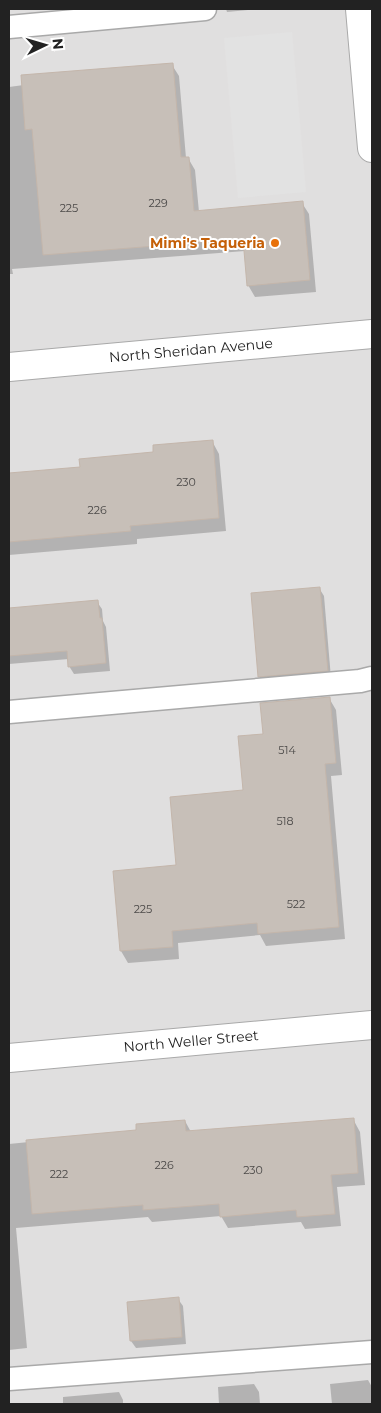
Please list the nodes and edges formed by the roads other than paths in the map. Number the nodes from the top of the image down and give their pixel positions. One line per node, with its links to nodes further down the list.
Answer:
1 (205, 9): 3 (lane)
2 (360, 9): 4 (street)
3 (9, 27)
4 (372, 148)
5 (372, 334): 6 (street, North Sheridan Avenue)
6 (9, 367)
7 (372, 678): 8 (lane)
8 (9, 712)
9 (372, 1025): 10 (street, North Weller Street)
10 (9, 1058)
11 (372, 1352): 12 (lane)
12 (9, 1379)

